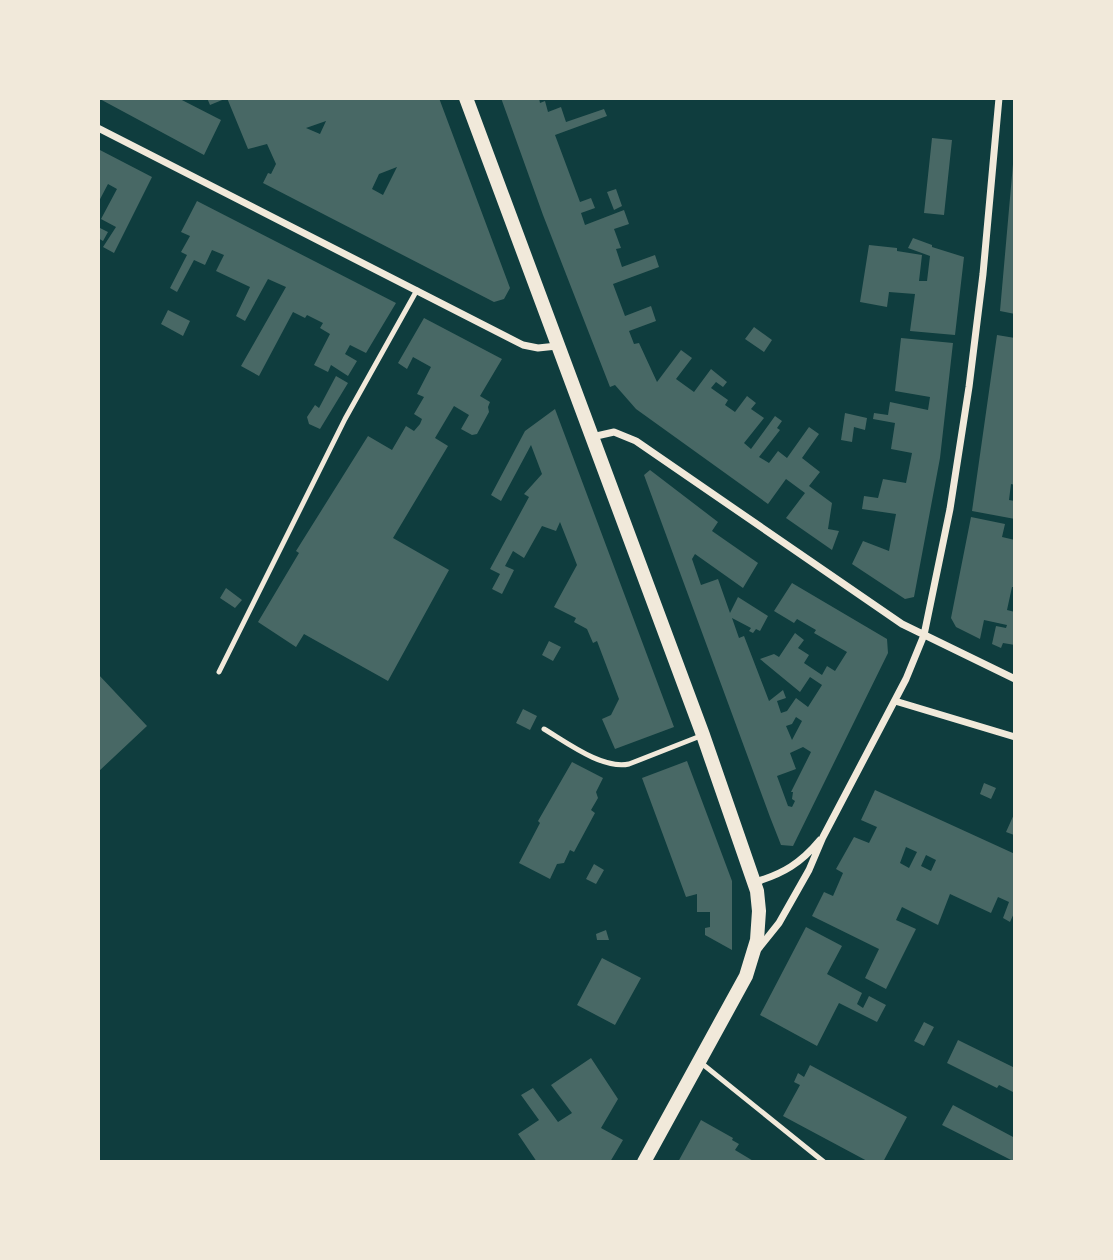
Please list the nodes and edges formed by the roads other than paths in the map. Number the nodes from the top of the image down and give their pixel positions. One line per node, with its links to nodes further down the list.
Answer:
1 (466, 98): 5 (main road)
2 (999, 98): 7 (street)
3 (98, 128): 4 (street)
4 (416, 290): 5 (street); 8 (lane)
5 (557, 346): 6 (main road)
6 (591, 437): 7 (street); 12 (main road)
7 (924, 635): 9 (street); 10 (street)
8 (219, 672)
9 (1015, 679)
10 (895, 701): 13 (street); 14 (street)
11 (544, 729): 12 (lane)
12 (703, 735): 15 (main road)
13 (1015, 737)
14 (823, 837): 15 (street); 16 (street)
15 (755, 882): 16 (main road)
16 (754, 953): 17 (main road)
17 (700, 1062): 18 (main road); 19 (lane)
18 (644, 1162)
19 (824, 1162)

